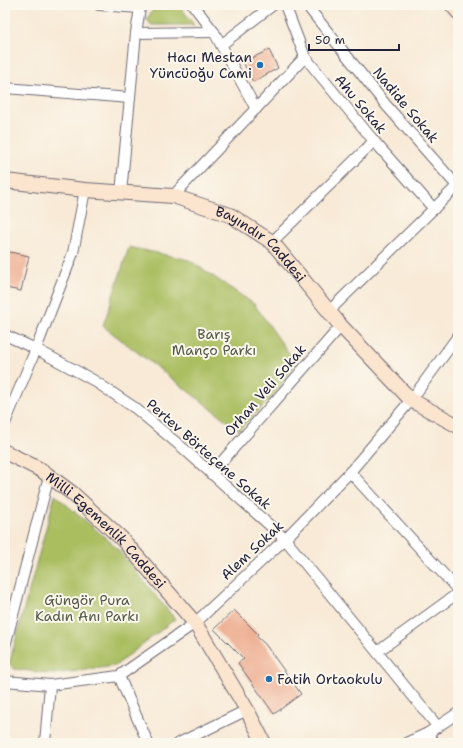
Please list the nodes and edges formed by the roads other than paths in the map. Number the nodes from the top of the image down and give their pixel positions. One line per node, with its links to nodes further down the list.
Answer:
1 (99, 5): 7 (street)
2 (193, 5): 9 (street)
3 (273, 5): 11 (street)
4 (285, 5): 12 (street, Ahu Sokak)
5 (302, 5): 18 (street, Nadide Sokak)
6 (452, 5): 8 (street)
7 (142, 7): 10 (street)
8 (458, 12)
9 (214, 32): 10 (street); 11 (street)
10 (136, 33): 14 (street)
11 (221, 45): 15 (street)
12 (305, 57): 15 (street); 16 (street, Ahu Sokak)
13 (5, 88): 14 (street)
14 (130, 98): 20 (street)
15 (256, 109): 21 (street)
16 (374, 141): 22 (street, Ahu Sokak); 23 (street)
17 (5, 181): 19 (street, Bayındır Caddesi)
18 (457, 187): 22 (street)
19 (85, 190): 20 (street, Bayındır Caddesi); 28 (street)
20 (121, 193): 21 (street, Bayındır Caddesi)
21 (173, 196): 23 (street, Bayındır Caddesi)
22 (434, 209): 24 (street)
23 (272, 242): 24 (street, Bayındır Caddesi)
24 (329, 312): 25 (street, Bayındır Caddesi)
25 (341, 326): 29 (street, Bayındır Caddesi); 34 (street, Orhan Veli Sokak)
26 (5, 335): 28 (street, Pertev Börteçene Sokak)
27 (458, 336): 29 (street, Alem Sokak)
28 (36, 349): 30 (street); 34 (street, Pertev Börteçene Sokak)
29 (410, 400): 31 (street, Bayındır Caddesi); 33 (street, Alem Sokak)
30 (5, 423)
31 (458, 426)
32 (5, 452): 35 (street, Milli Egemenlik Caddesi)
33 (350, 472): 36 (street, Alem Sokak); 37 (street)
34 (211, 474): 36 (street, Pertev Börteçene Sokak)
35 (49, 476): 38 (street, Milli Egemenlik Caddesi); 39 (street)
36 (285, 539): 38 (street, Alem Sokak); 40 (street, Pertev Börteçene Sokak)
37 (458, 591): 40 (street)
38 (194, 623): 41 (street, Alem Sokak); 44 (street, Milli Egemenlik Caddesi)
39 (5, 646)
40 (378, 652): 46 (street, Pertev Börteçene Sokak)
41 (119, 676): 43 (street, Alem Sokak); 49 (street)
42 (5, 681): 43 (street, Alem Sokak)
43 (50, 685): 48 (street)
44 (247, 710): 50 (street); 51 (street, Milli Egemenlik Caddesi)
45 (458, 713): 46 (street)
46 (438, 727): 47 (street)
47 (428, 733): 52 (street); 53 (street)
48 (45, 743)
49 (148, 743)
50 (179, 743)
51 (264, 743)
52 (406, 743)
53 (434, 743)

